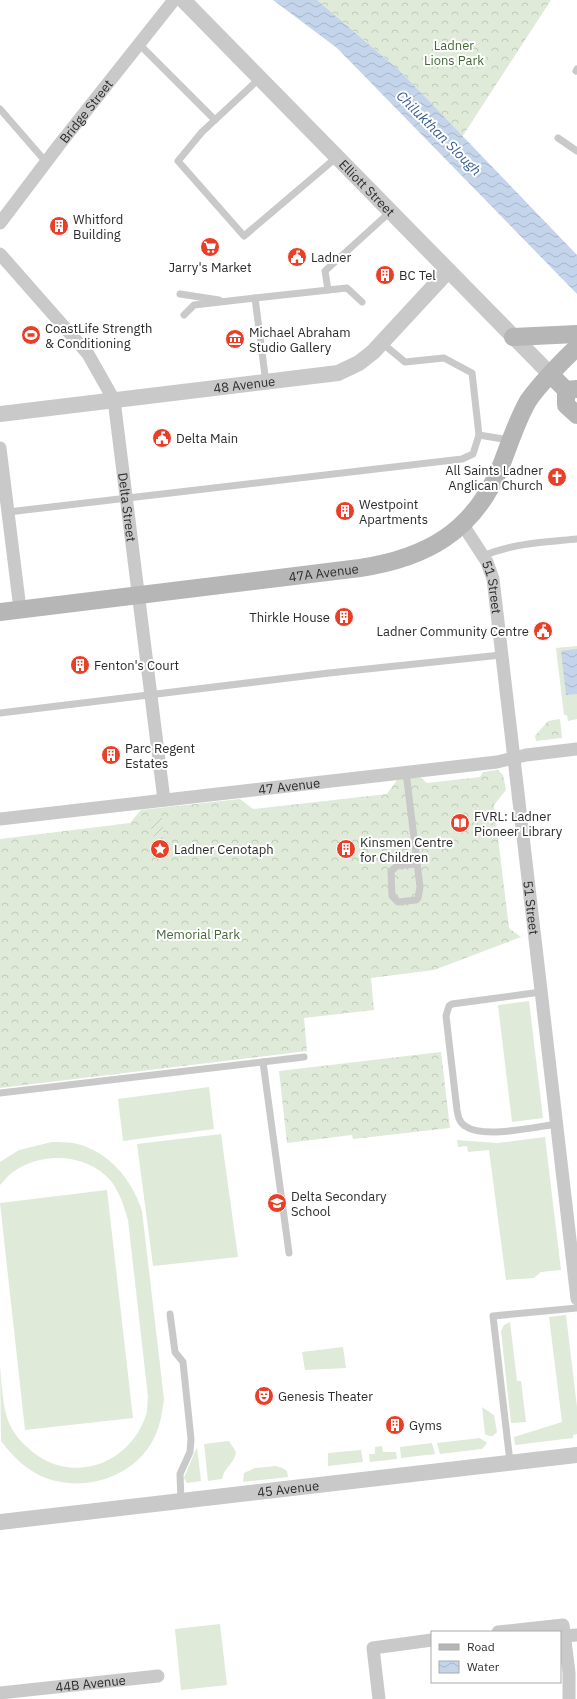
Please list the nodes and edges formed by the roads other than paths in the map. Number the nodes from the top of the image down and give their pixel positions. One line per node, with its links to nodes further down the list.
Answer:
1 (174, 0): 3 (street, Bridge Street)
2 (183, 0): 4 (street, Elliott Street)
3 (139, 44): 6 (lane); 10 (street, Bridge Street)
4 (260, 78): 6 (lane); 9 (street, Elliott Street)
5 (0, 109): 10 (lane)
6 (215, 120): 9 (lane)
7 (558, 138): 8 (lane)
8 (577, 151)
9 (337, 157): 11 (street, Elliott Street)
10 (46, 162): 12 (street, Bridge Street)
11 (390, 212): 14 (street, Elliott Street); 15 (lane)
12 (0, 223)
13 (0, 254): 28 (street, Delta Street)
14 (448, 271): 22 (street, Elliott Street); 23 (street, 48 Avenue)
15 (328, 290): 17 (lane); 19 (lane)
16 (180, 294): 18 (lane)
17 (255, 298): 18 (lane); 26 (lane)
18 (229, 301): 20 (lane)
19 (362, 302)
20 (184, 315)
21 (577, 334): 22 (main road)
22 (513, 337): 25 (street, Elliott Street)
23 (382, 342): 26 (street, 48 Avenue); 31 (lane)
24 (577, 347): 25 (main road, 47A Avenue)
25 (551, 376): 27 (main road); 32 (main road, 47A Avenue)
26 (266, 383): 28 (street, 48 Avenue)
27 (572, 389): 30 (main road)
28 (114, 400): 29 (street, 48 Avenue); 34 (street, Delta Street)
29 (0, 414)
30 (577, 415)
31 (479, 435): 32 (lane); 34 (lane)
32 (509, 440): 36 (main road, 47A Avenue)
33 (0, 448): 35 (street)
34 (127, 498): 35 (lane); 39 (street, Delta Street)
35 (8, 512): 40 (street)
36 (463, 525): 38 (street, 51 Street); 39 (main road, 47A Avenue)
37 (577, 538): 38 (lane)
38 (483, 556): 42 (street, 51 Street)
39 (138, 594): 40 (main road, 47A Avenue); 43 (street, Delta Street)
40 (20, 609): 41 (main road, 47A Avenue)
41 (0, 612)
42 (501, 655): 43 (lane); 46 (street, 51 Street)
43 (150, 696): 44 (lane); 48 (street, Delta Street)
44 (0, 713)
45 (577, 749): 46 (street, 47 Avenue)
46 (514, 758): 47 (street, 47 Avenue); 51 (street, 51 Street)
47 (406, 772): 48 (street, 47 Avenue); 50 (lane)
48 (164, 800): 49 (street, 47 Avenue)
49 (0, 819)
50 (417, 864): 50 (lane)
51 (542, 992): 55 (street, 51 Street); 55 (lane)
52 (304, 1057): 53 (lane)
53 (263, 1062): 54 (lane); 56 (lane)
54 (0, 1093)
55 (557, 1124): 57 (street, 51 Street)
56 (289, 1253)
57 (577, 1299)
58 (577, 1308): 61 (lane)
59 (170, 1314): 62 (lane)
60 (577, 1455): 61 (street, 45 Avenue)
61 (510, 1462): 62 (street, 45 Avenue)
62 (181, 1500): 63 (street, 45 Avenue)
63 (0, 1522)
64 (563, 1631): 65 (street); 70 (street)
65 (577, 1634)
66 (431, 1640): 69 (street)
67 (158, 1676): 68 (street, 44B Avenue)
68 (0, 1693)
69 (379, 1699)
70 (569, 1699)

